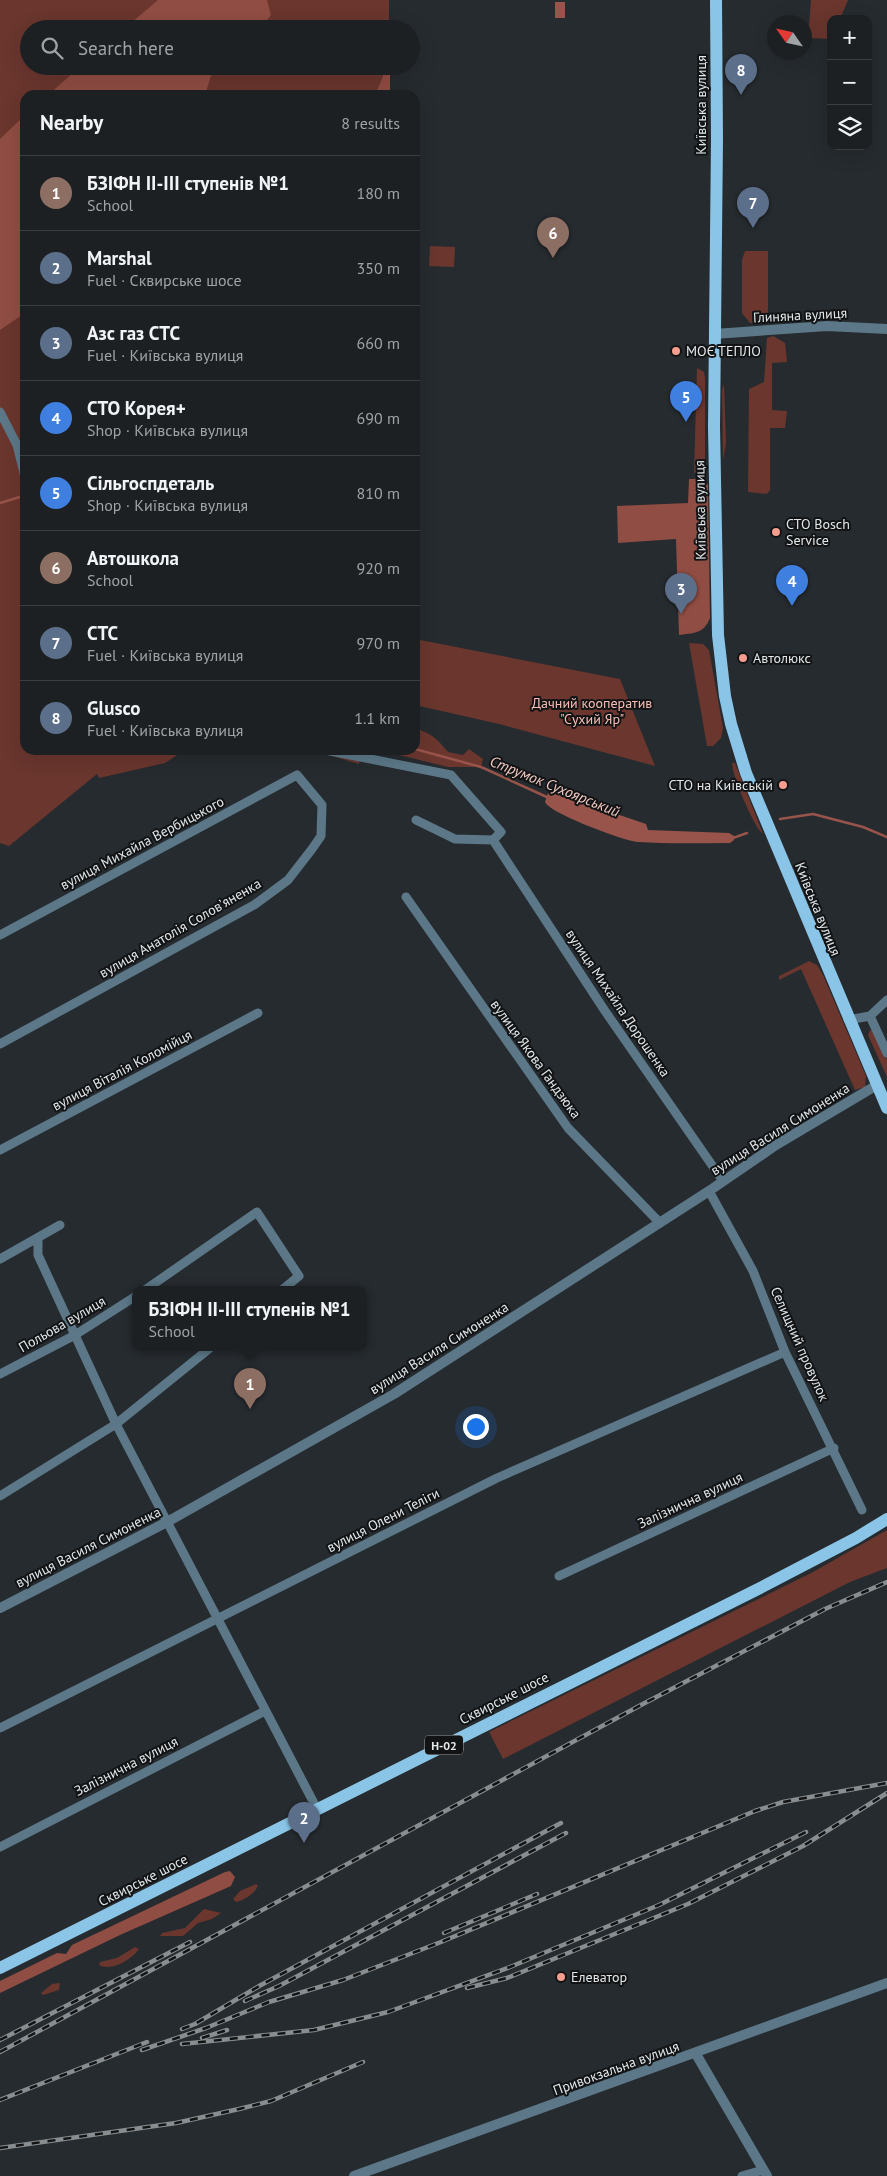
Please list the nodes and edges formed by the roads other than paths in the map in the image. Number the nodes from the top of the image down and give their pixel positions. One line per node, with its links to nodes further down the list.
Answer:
1 (716, 0): 3 (main road, Київська вулиця)
2 (887, 328): 3 (street, Глиняна вулиця)
3 (714, 334): 15 (main road, Київська вулиця)
4 (0, 412): 5 (street)
5 (20, 457)
6 (350, 755): 9 (street)
7 (297, 774): 11 (street, вулиця Михайла Вербицького); 16 (street, вулиця Анатолія Соловʼяненка)
8 (416, 820): 9 (street)
9 (493, 840): 21 (street, вулиця Михайла Дорошенка)
10 (406, 897): 23 (street, вулиця Якова Гандзюка)
11 (0, 935)
12 (887, 1000): 14 (street)
13 (258, 1013): 20 (street, вулиця Віталія Коломійця)
14 (870, 1016): 15 (street); 17 (street)
15 (848, 1020): 18 (main road, Київська вулиця)
16 (0, 1044)
17 (887, 1053)
18 (877, 1085): 19 (main road, Київська вулиця); 21 (street, вулиця Василя Симоненка)
19 (887, 1108)
20 (0, 1150)
21 (722, 1181): 22 (street, вулиця Василя Симоненка)
22 (709, 1191): 23 (street, вулиця Василя Симоненка); 32 (street, Селищний провулок)
23 (660, 1223): 39 (street, вулиця Василя Симоненка)
24 (60, 1225): 25 (street)
25 (38, 1239): 26 (street); 30 (street)
26 (0, 1259)
27 (151, 1286): 28 (street)
28 (287, 1286)
29 (132, 1299): 30 (street, Польова вулиця)
30 (75, 1335): 33 (street, Польова вулиця); 34 (street)
31 (206, 1351): 34 (street)
32 (785, 1352): 35 (street, Селищний провулок); 42 (street, вулиця Олени Теліги)
33 (0, 1374)
34 (116, 1424): 36 (street); 39 (street)
35 (834, 1448): 37 (street, Селищний провулок); 40 (street, Залізнична вулиця)
36 (0, 1496)
37 (862, 1510)
38 (887, 1519): 45 (main road, Сквирське шосе / Н-02)
39 (167, 1522): 41 (street, вулиця Василя Симоненка); 42 (street)
40 (559, 1576)
41 (0, 1608)
42 (218, 1617): 43 (street); 44 (street, вулиця Олени Теліги)
43 (265, 1711): 45 (street); 46 (street, Залізнична вулиця)
44 (0, 1728)
45 (317, 1809): 47 (main road, Сквирське шосе / Н-02)
46 (0, 1847)
47 (0, 1968)
48 (887, 1983): 49 (street, Привокзальна вулиця)
49 (696, 2054): 50 (street); 51 (street, Привокзальна вулиця)
50 (765, 2173): 52 (street)
51 (354, 2176)
52 (742, 2176)

